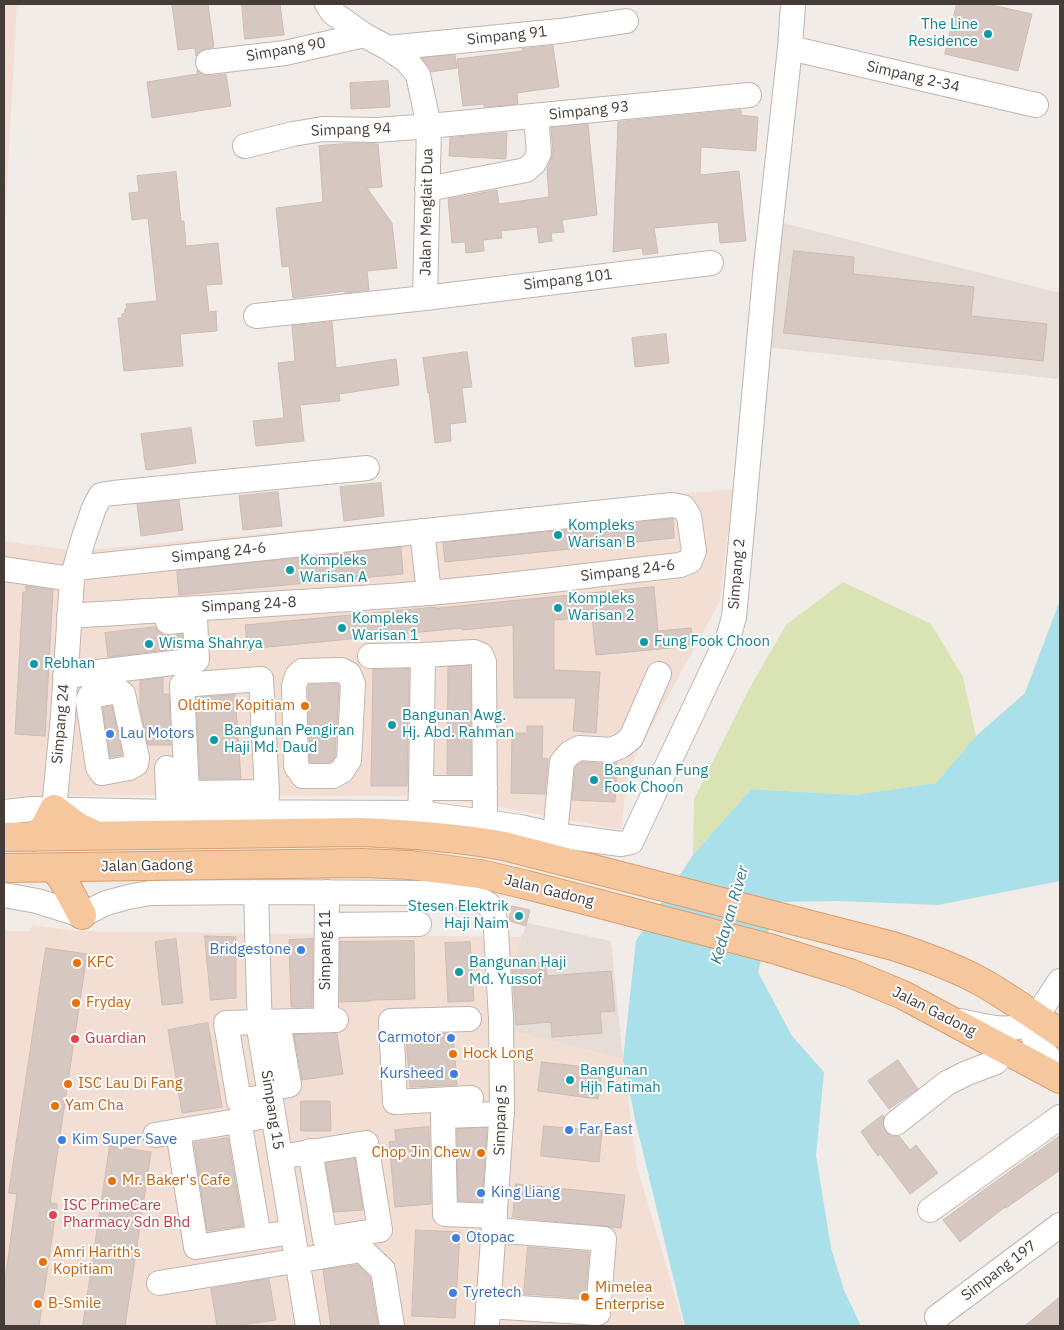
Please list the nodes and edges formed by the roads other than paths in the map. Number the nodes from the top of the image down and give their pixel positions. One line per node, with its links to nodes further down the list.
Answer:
1 (326, 4): 4 (street, Jalan Menglait Dua)
2 (793, 4): 6 (street)
3 (626, 21): 5 (street, Simpang 91)
4 (364, 35): 5 (street, Jalan Menglait Dua); 7 (street, Simpang 90)
5 (388, 48): 11 (street, Jalan Menglait Dua)
6 (790, 48): 9 (street, Simpang 2-34); 43 (street, Simpang 2)
7 (208, 62)
8 (749, 95): 10 (street, Simpang 93)
9 (1036, 106)
10 (536, 116): 11 (street, Simpang 93); 13 (street)
11 (429, 126): 12 (street, Simpang 94); 13 (street, Jalan Menglait Dua)
12 (245, 146)
13 (427, 189): 15 (street, Jalan Menglait Dua)
14 (711, 263): 15 (street, Simpang 101)
15 (425, 298): 16 (street, Jalan Menglait Dua)
16 (256, 316)
17 (367, 468): 20 (street, Simpang 24)
18 (422, 530): 20 (street, Simpang 24-6); 21 (street); 21 (street, Simpang 24-6)
19 (4, 569): 20 (street, Simpang 24-6)
20 (74, 574): 22 (street, Simpang 24)
21 (429, 593): 22 (street, Simpang 24-8)
22 (68, 624): 26 (street, Simpang 24); 26 (street)
23 (423, 655): 24 (street); 31 (street); 32 (street)
24 (370, 656)
25 (660, 674): 43 (street)
26 (65, 676): 28 (street, Simpang 24)
27 (89, 712): 28 (street)
28 (63, 716): 34 (street, Simpang 24)
29 (168, 768): 36 (street)
30 (303, 776): 30 (street); 37 (street)
31 (421, 788): 32 (street); 38 (street)
32 (485, 788): 39 (street)
33 (266, 802): 33 (street); 36 (street); 37 (street)
34 (54, 809): 35 (street); 36 (street); 40 (main road); 42 (main road)
35 (4, 812)
36 (169, 812)
37 (305, 812): 38 (street)
38 (420, 813): 39 (street)
39 (485, 822): 43 (street)
40 (97, 836): 42 (main road, Jalan Gadong); 43 (main road, Jalan Gadong)
41 (4, 837): 42 (main road, Jalan Gadong)
42 (33, 837)
43 (557, 847): 54 (main road, Jalan Gadong)
44 (95, 867): 46 (main road, Jalan Gadong); 50 (main road); 56 (main road, Jalan Gadong)
45 (4, 868): 46 (main road, Jalan Gadong)
46 (53, 868): 50 (main road)
47 (256, 892): 48 (street); 50 (street); 57 (street, Simpang 15)
48 (327, 892): 52 (street, Simpang 11); 64 (street, Simpang 5)
49 (4, 895): 50 (street)
50 (82, 915)
51 (419, 924): 52 (street)
52 (326, 925): 57 (street, Simpang 11)
53 (1060, 981): 54 (street)
54 (1035, 1016): 56 (street); 58 (main road, Jalan Gadong); 60 (street)
55 (469, 1019): 62 (street)
56 (948, 1019): 59 (main road, Jalan Gadong)
57 (269, 1022): 63 (street, Simpang 15); 63 (street)
58 (1060, 1033)
59 (1005, 1050): 61 (main road, Jalan Gadong); 67 (street)
60 (1060, 1072)
61 (1060, 1079)
62 (471, 1098)
63 (270, 1100): 66 (street); 71 (street, Simpang 15)
64 (502, 1114): 73 (street, Simpang 5); 73 (street)
65 (1060, 1116): 72 (street)
66 (239, 1120): 68 (street); 75 (street)
67 (896, 1123)
68 (178, 1131): 69 (street); 75 (street)
69 (155, 1135)
70 (310, 1152): 71 (street); 76 (street); 76 (street)
71 (280, 1157): 77 (street, Simpang 15)
72 (930, 1210)
73 (494, 1223): 79 (street, Simpang 5); 79 (street)
74 (1060, 1224): 80 (street, Simpang 197)
75 (259, 1237): 77 (street)
76 (325, 1239): 77 (street)
77 (294, 1245): 78 (street); 81 (street, Simpang 15); 82 (street)
78 (159, 1283)
79 (488, 1316)
80 (937, 1317)
81 (308, 1326)
82 (392, 1326)

